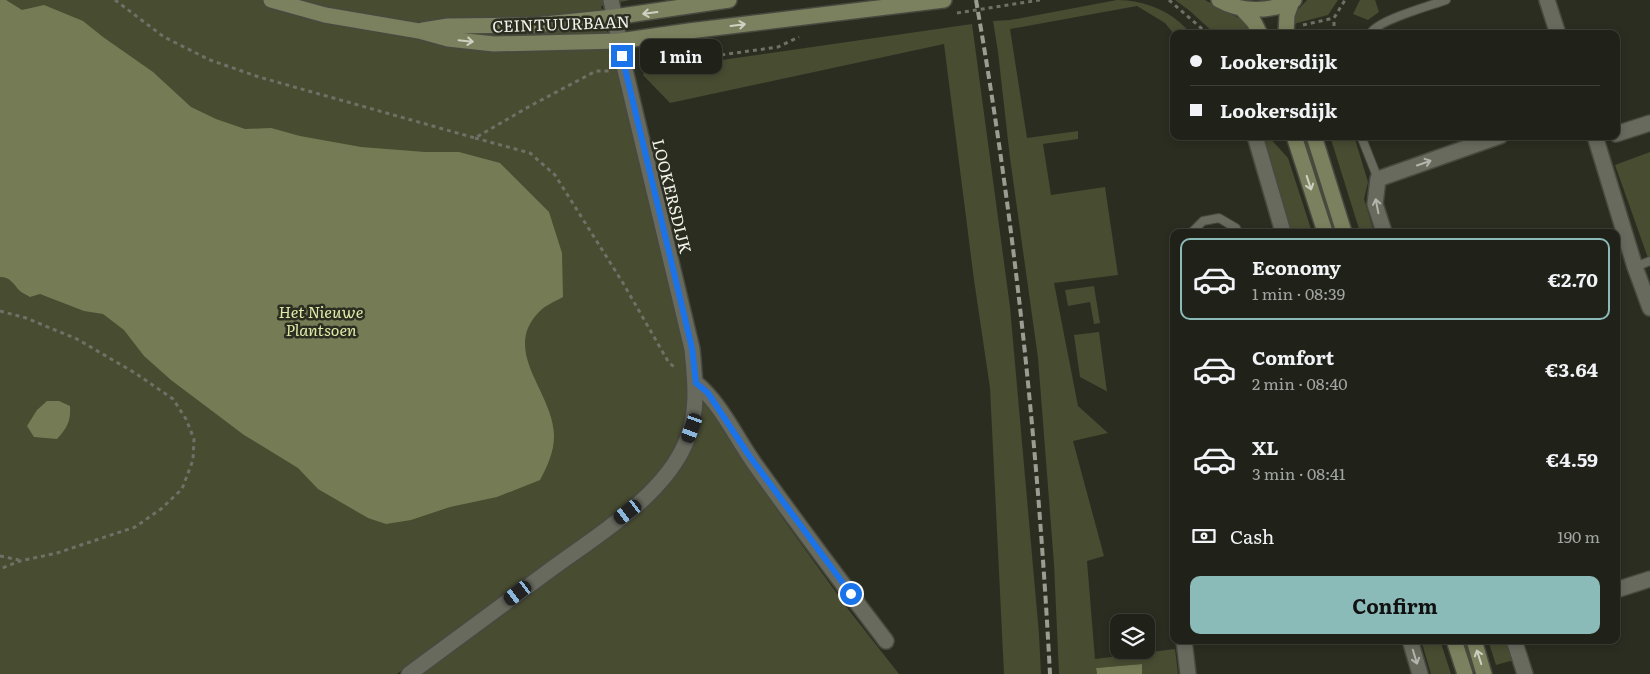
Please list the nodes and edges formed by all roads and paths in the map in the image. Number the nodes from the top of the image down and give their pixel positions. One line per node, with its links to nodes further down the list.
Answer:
1 (115, 0): 28 (path)
2 (271, 0): 22 (street, CEINTUURBAAN)
3 (611, 0): 13 (street, LOOKERSDIJK)
4 (729, 0): 13 (street, CEINTUURBAAN, one-way to 13)
5 (944, 0): 24 (street, CEINTUURBAAN, one-way to 5)
6 (1169, 0): 15 (path)
7 (1220, 0): 12 (street)
8 (1345, 0): 14 (path)
9 (1446, 0): 20 (lane)
10 (1546, 0): 21 (street)
11 (1293, 1): 12 (street); 17 (street)
12 (1242, 9): 16 (street)
13 (614, 17): 22 (street, CEINTUURBAAN); 24 (street, LOOKERSDIJK)
14 (1334, 18): 18 (path); 19 (path)
15 (1203, 30)
16 (1258, 30)
17 (1286, 30)
18 (1293, 30)
19 (1334, 30)
20 (1372, 30)
21 (1557, 30)
22 (419, 31): 24 (street, CEINTUURBAAN, one-way to 24)
23 (801, 36): 25 (path)
24 (619, 41): 25 (street, LOOKERSDIJK)
25 (625, 70): 28 (path); 46 (street, LOOKERSDIJK)
26 (1650, 123): 27 (street)
27 (1620, 133)
28 (475, 138): 46 (path)
29 (1256, 140): 38 (street)
30 (1295, 140): 39 (street, one-way to 39)
31 (1315, 140): 40 (street)
32 (1363, 140): 35 (lane)
33 (1489, 140): 35 (street, one-way to 33)
34 (1601, 140): 43 (street)
35 (1378, 179): 41 (street, one-way to 35)
36 (1195, 229): 37 (lane)
37 (1236, 229)
38 (1279, 229)
39 (1324, 229)
40 (1343, 229)
41 (1383, 229)
42 (1650, 261): 43 (lane)
43 (1635, 267): 44 (street)
44 (1650, 308)
45 (0, 311): 48 (path)
46 (696, 383): 52 (street); 58 (street, LOOKERSDIJK)
47 (0, 556): 48 (path)
48 (20, 561): 49 (path)
49 (0, 569)
50 (1650, 578): 51 (street)
51 (1620, 589)
52 (886, 641)
53 (1184, 644): 59 (street)
54 (1411, 644): 60 (street, one-way to 60)
55 (1455, 644): 61 (street)
56 (1475, 644): 62 (street, one-way to 56)
57 (1515, 644): 63 (street)
58 (409, 674)
59 (1188, 674)
60 (1420, 674)
61 (1465, 674)
62 (1484, 674)
63 (1525, 674)

